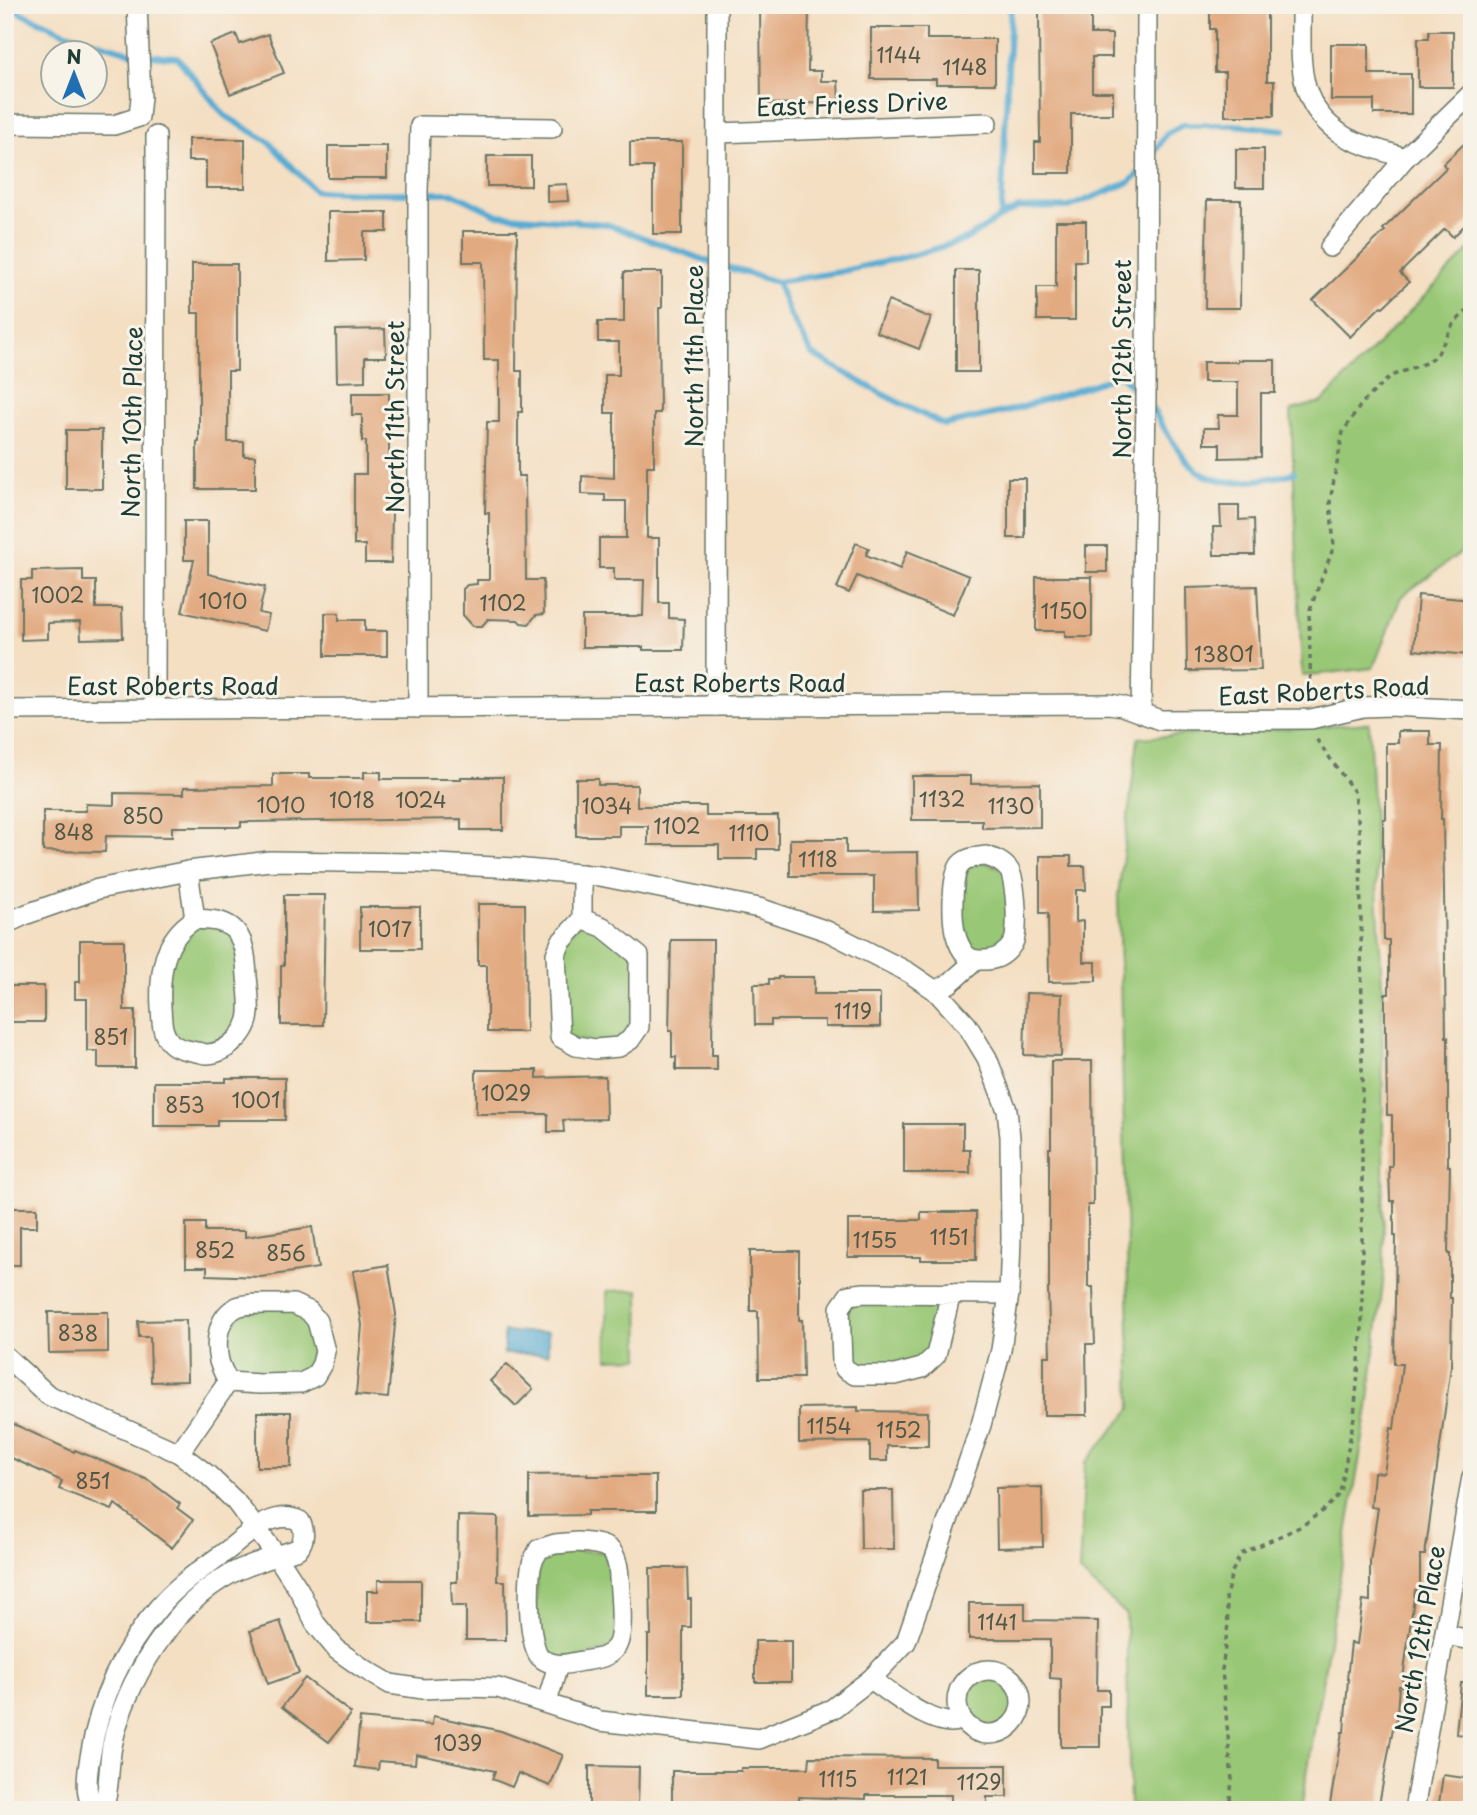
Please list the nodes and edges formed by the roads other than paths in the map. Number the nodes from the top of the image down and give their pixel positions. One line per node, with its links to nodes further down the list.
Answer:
1 (137, 5): 7 (street)
2 (717, 5): 9 (street, North 11th Place)
3 (1147, 5): 18 (street, North 12th Street)
4 (1301, 5): 11 (street)
5 (1472, 93): 11 (street)
6 (987, 123): 9 (street, East Friess Drive)
7 (5, 124)
8 (552, 128): 14 (street, North 11th Street)
9 (718, 132): 13 (street, North 11th Place)
10 (156, 136): 15 (street, North 10th Place)
11 (1405, 158): 12 (street)
12 (1329, 247)
13 (716, 706): 14 (street, East Roberts Road); 18 (street, East Roberts Road)
14 (418, 708): 15 (street, East Roberts Road)
15 (155, 709): 16 (street, East Roberts Road)
16 (5, 710)
17 (1471, 710): 18 (street, East Roberts Road)
18 (1141, 713)
19 (188, 872): 20 (street); 21 (street); 23 (street)
20 (582, 874): 22 (street); 25 (street)
21 (195, 919): 21 (street)
22 (582, 919): 22 (street)
23 (5, 924)
24 (976, 960): 24 (street); 25 (street)
25 (936, 991): 27 (street)
26 (951, 1293): 26 (street); 27 (street)
27 (1009, 1294): 37 (street)
28 (5, 1356): 30 (street)
29 (228, 1382): 29 (street); 30 (street)
30 (179, 1453): 32 (street)
31 (1472, 1478): 34 (street, North 12th Place)
32 (255, 1529): 33 (street); 33 (street); 40 (street)
33 (277, 1556): 38 (street); 41 (street)
34 (1445, 1635): 35 (street); 42 (street, North 12th Place)
35 (1472, 1640)
36 (558, 1665): 36 (street); 38 (street)
37 (870, 1679): 38 (street); 39 (street)
38 (547, 1703)
39 (962, 1719)
40 (92, 1810)
41 (103, 1810)
42 (1414, 1810)

